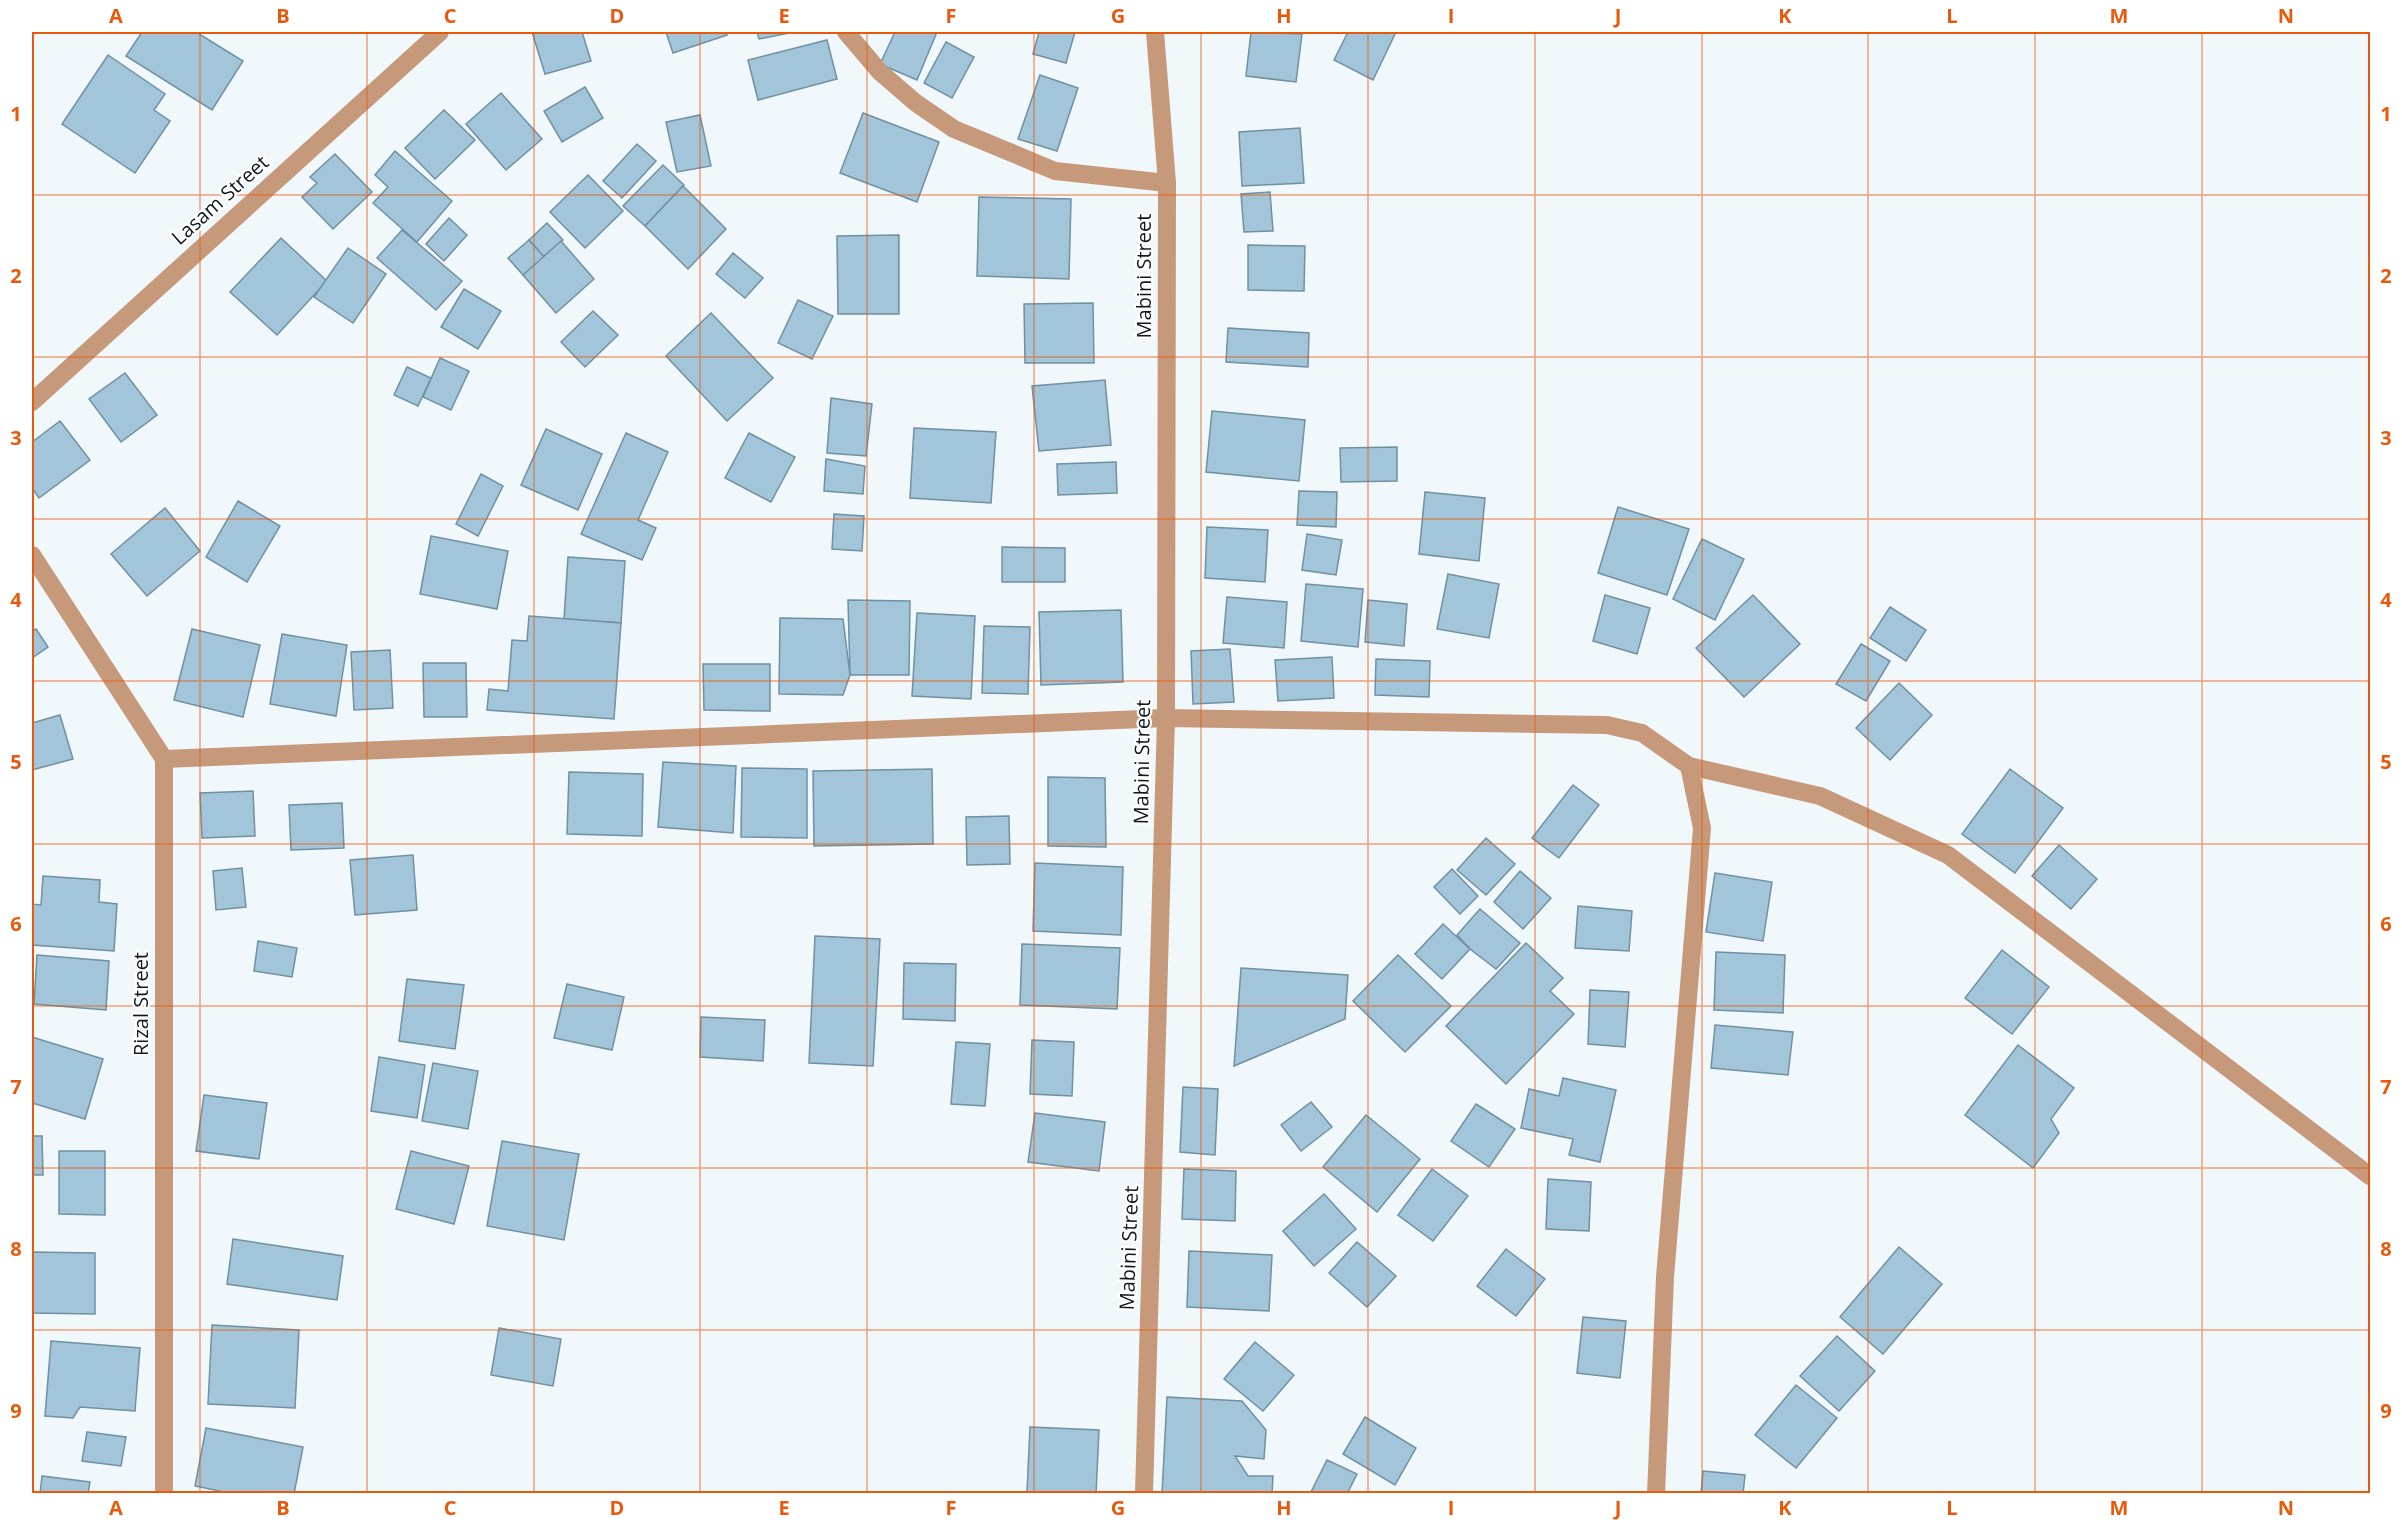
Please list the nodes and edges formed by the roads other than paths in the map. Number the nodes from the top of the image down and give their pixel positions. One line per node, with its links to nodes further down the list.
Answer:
1 (440, 32): 5 (street, Lasam Street)
2 (846, 32): 4 (street)
3 (1155, 32): 4 (street, Mabini Street)
4 (1167, 183): 7 (street, Mabini Street)
5 (32, 402)
6 (32, 555): 8 (street)
7 (1166, 717): 8 (street); 9 (street); 12 (street, Mabini Street)
8 (164, 759): 11 (street, Rizal Street)
9 (1689, 766): 10 (street); 13 (street)
10 (2370, 1176)
11 (164, 1494)
12 (1144, 1494)
13 (1656, 1494)

